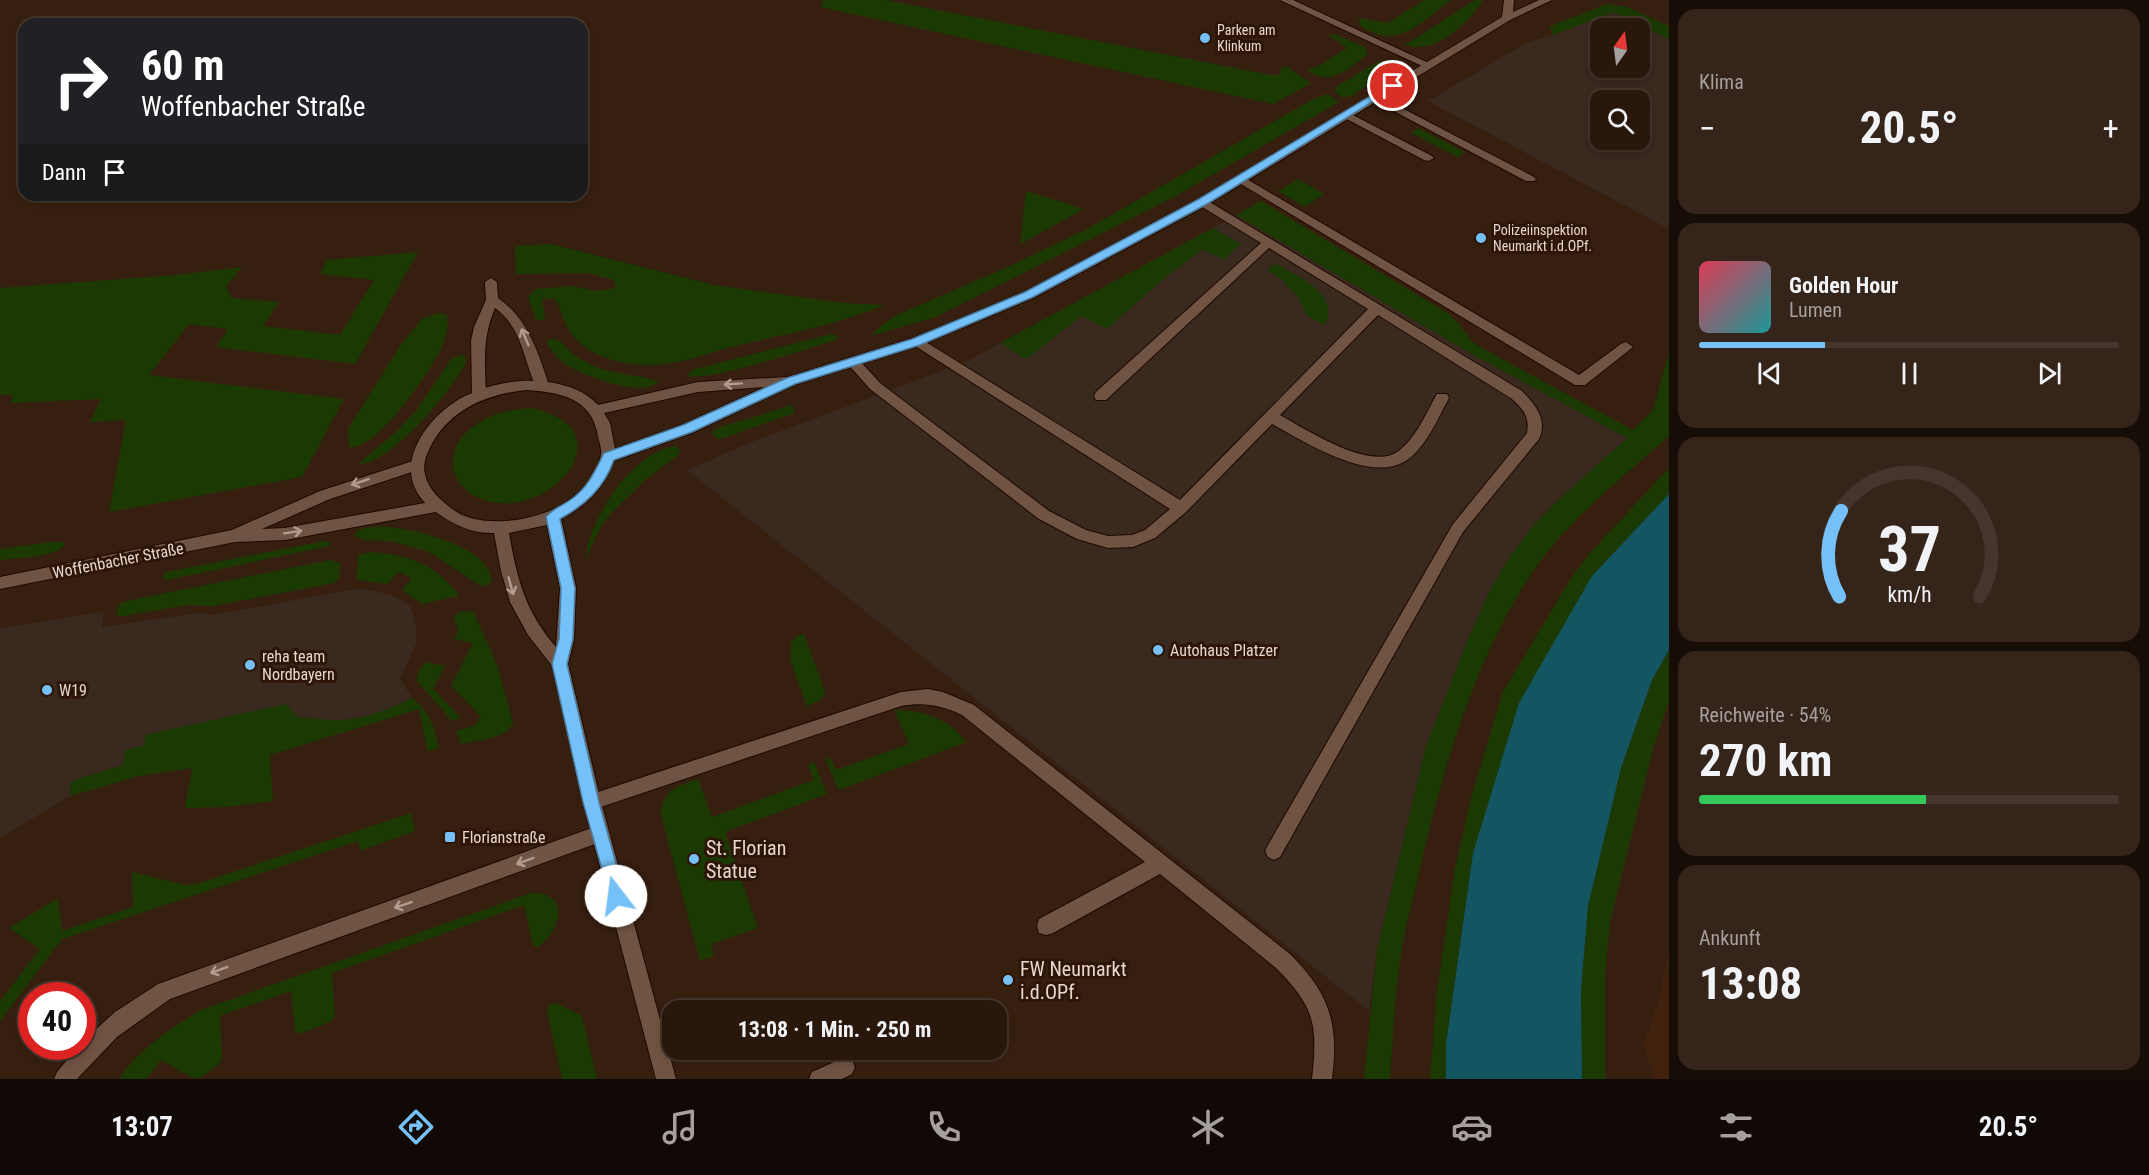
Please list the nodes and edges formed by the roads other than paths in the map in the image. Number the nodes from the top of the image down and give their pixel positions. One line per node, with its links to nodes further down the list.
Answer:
1 (1285, 0): 5 (street)
2 (1509, 0): 4 (street)
3 (1547, 0): 4 (street)
4 (1507, 18): 5 (street)
5 (1428, 65): 6 (street)
6 (1375, 97): 7 (street); 10 (street)
7 (1347, 115): 8 (street); 9 (street)
8 (1428, 158)
9 (1240, 179): 11 (street); 17 (street)
10 (1530, 179)
11 (1203, 202): 12 (street); 16 (street)
12 (1269, 242): 15 (street); 22 (street)
13 (491, 282): 14 (street)
14 (492, 300): 20 (street, one-way to 14); 21 (street)
15 (1377, 308): 25 (street); 37 (street)
16 (916, 342): 18 (street); 29 (street)
17 (1626, 347)
18 (854, 363): 19 (street); 29 (street)
19 (791, 381): 24 (street, one-way to 24); 26 (street)
20 (542, 385): 21 (street); 24 (street)
21 (480, 395): 27 (street)
22 (1101, 396)
23 (1442, 398): 25 (street)
24 (597, 410): 26 (street)
25 (1270, 416): 29 (street)
26 (608, 457): 30 (street)
27 (416, 465): 28 (street); 32 (street, Woffenbacher Straße, one-way to 32)
28 (436, 507): 31 (street); 32 (street, Woffenbacher Straße, one-way to 28)
29 (1181, 508)
30 (553, 517): 31 (street); 34 (street)
31 (501, 529): 34 (street, one-way to 34)
32 (235, 536): 33 (street, Woffenbacher Straße)
33 (0, 583)
34 (560, 664): 35 (street)
35 (591, 802): 36 (street); 38 (street)
36 (600, 834): 41 (street, one-way to 41); 42 (street)
37 (1274, 851)
38 (1160, 864): 39 (street); 44 (street)
39 (1046, 926)
40 (845, 1067): 43 (street)
41 (64, 1079)
42 (666, 1079)
43 (819, 1079)
44 (1322, 1079)

